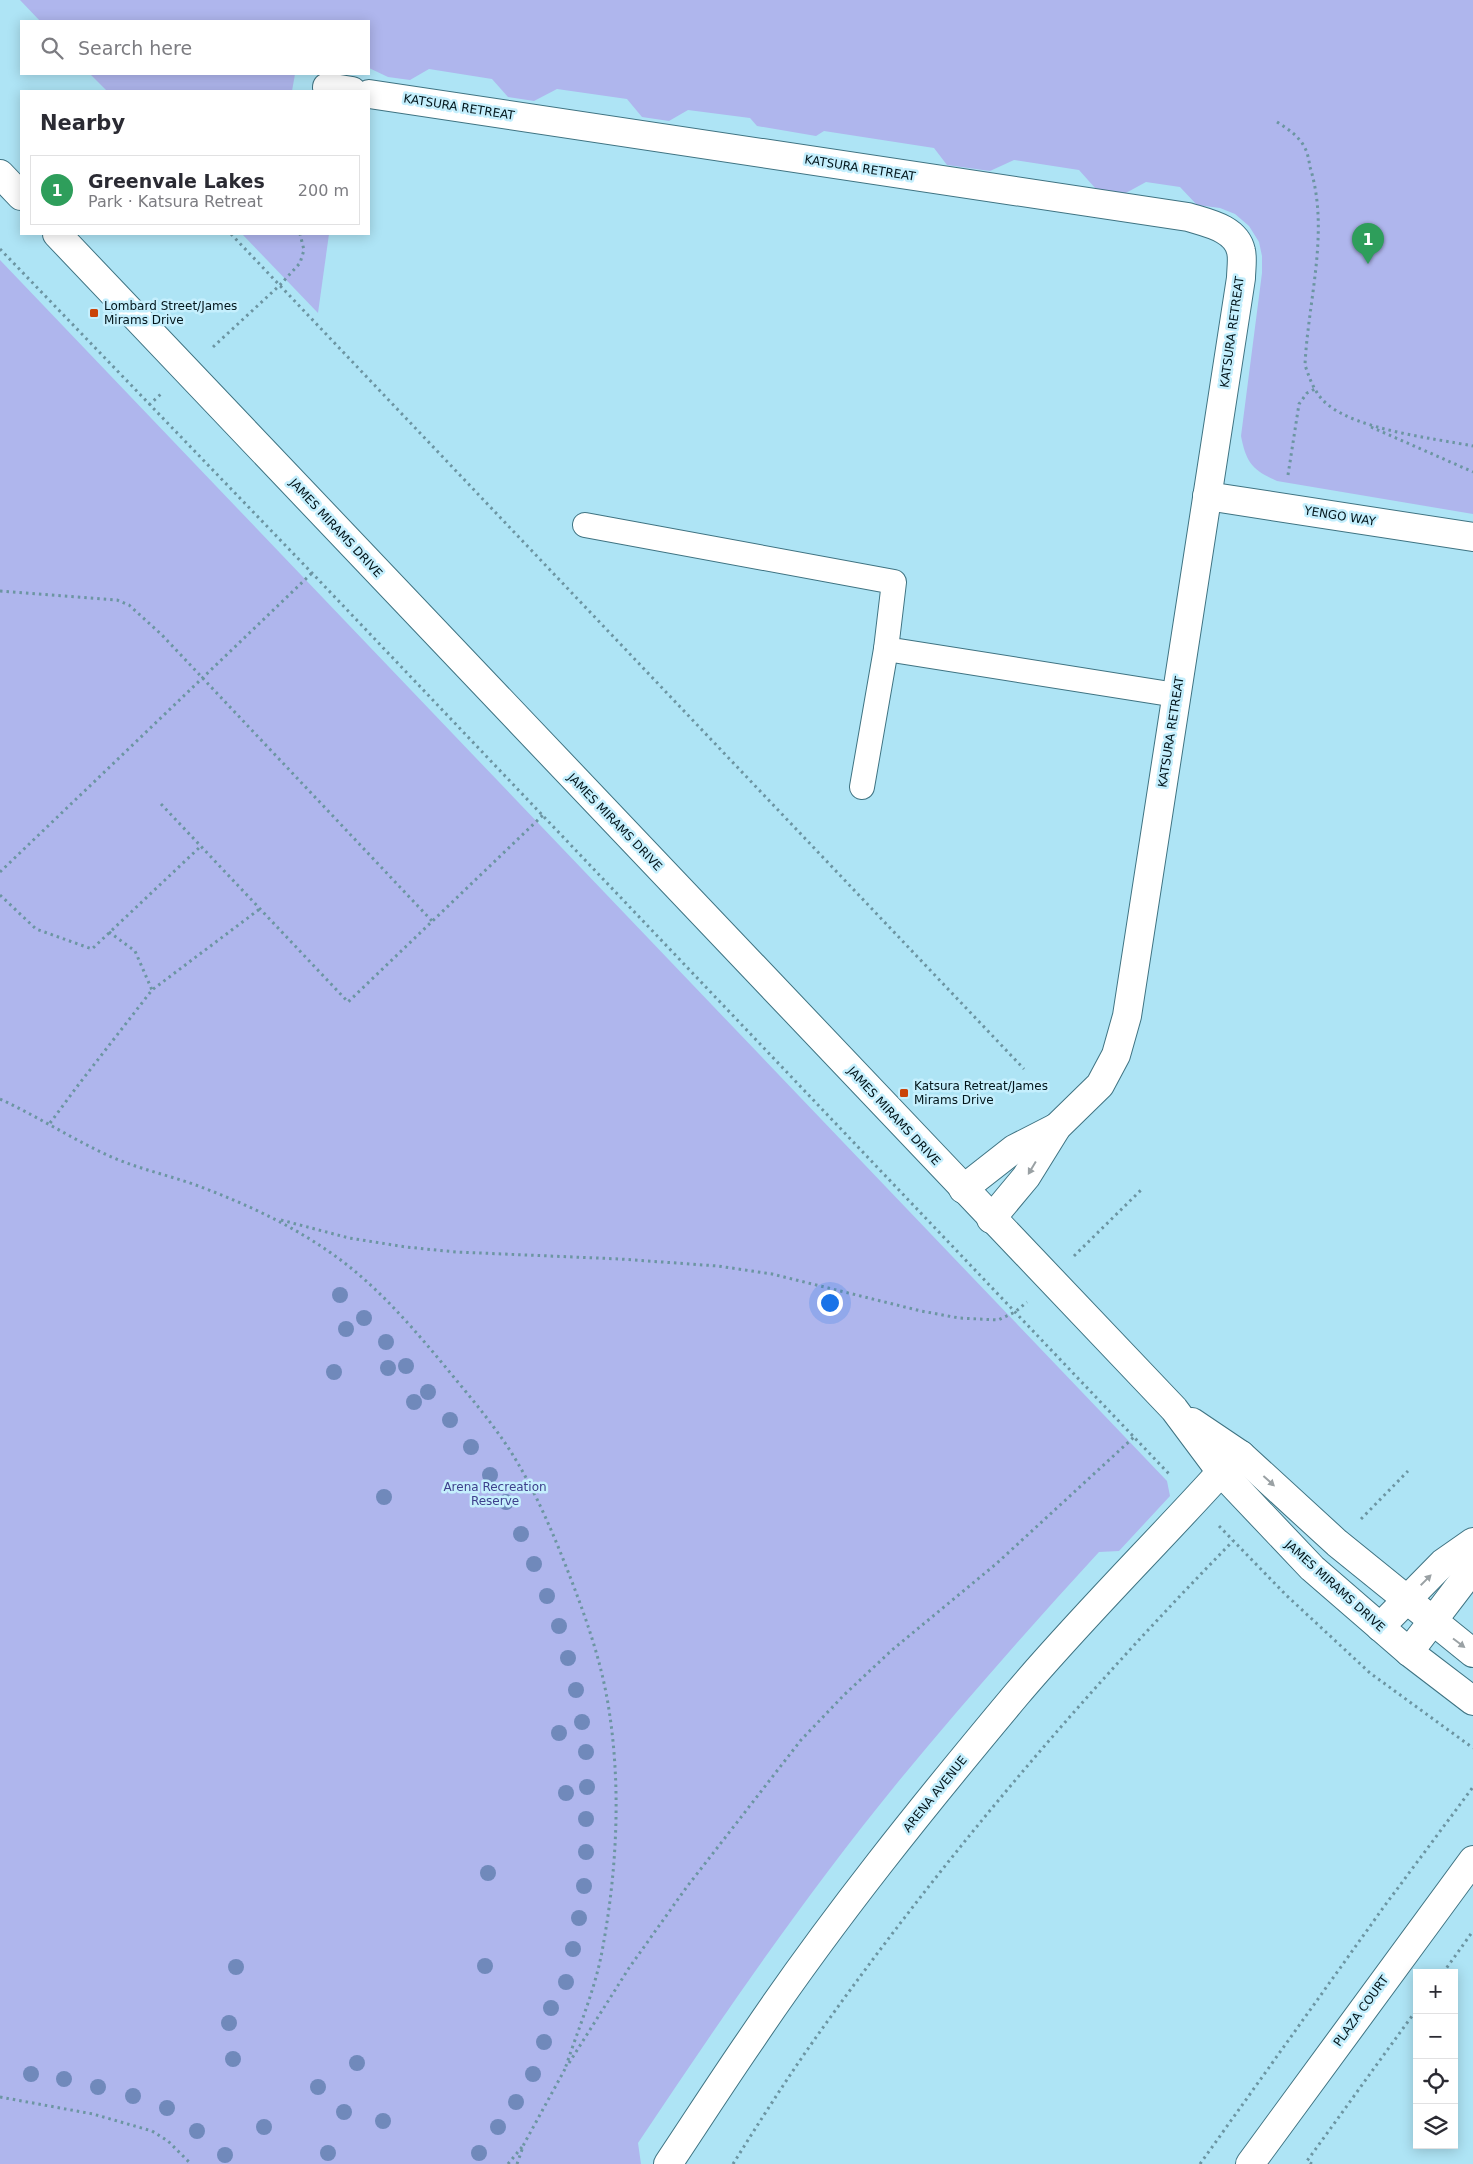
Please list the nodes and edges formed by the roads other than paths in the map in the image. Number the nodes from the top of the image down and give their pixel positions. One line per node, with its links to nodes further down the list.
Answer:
1 (370, 94): 5 (street, KATSURA RETREAT)
2 (0, 174): 3 (street)
3 (20, 195)
4 (58, 235): 12 (street, JAMES MIRAMS DRIVE)
5 (1207, 496): 7 (street, YENGO WAY); 9 (street, KATSURA RETREAT)
6 (585, 525): 8 (lane)
7 (1473, 537)
8 (886, 648): 9 (lane); 10 (lane)
9 (1176, 695): 11 (street, KATSURA RETREAT)
10 (862, 787)
11 (1057, 1127): 12 (street, KATSURA RETREAT); 13 (street, KATSURA RETREAT, one-way to 13)
12 (963, 1189): 13 (street, JAMES MIRAMS DRIVE)
13 (992, 1219): 14 (street, JAMES MIRAMS DRIVE)
14 (1231, 1464): 17 (street, JAMES MIRAMS DRIVE, one-way to 17); 19 (street, JAMES MIRAMS DRIVE); 24 (street, ARENA AVENUE)
15 (1473, 1542): 17 (street, one-way to 15)
16 (1473, 1556): 18 (street)
17 (1406, 1600): 18 (street, JAMES MIRAMS DRIVE); 19 (street)
18 (1432, 1622): 20 (street); 21 (street, JAMES MIRAMS DRIVE, one-way to 21)
19 (1380, 1627): 20 (street, JAMES MIRAMS DRIVE)
20 (1409, 1652): 22 (street, JAMES MIRAMS DRIVE)
21 (1473, 1654)
22 (1473, 1701)
23 (1473, 1860): 25 (street, PLAZA COURT)
24 (668, 2164)
25 (1250, 2164)

